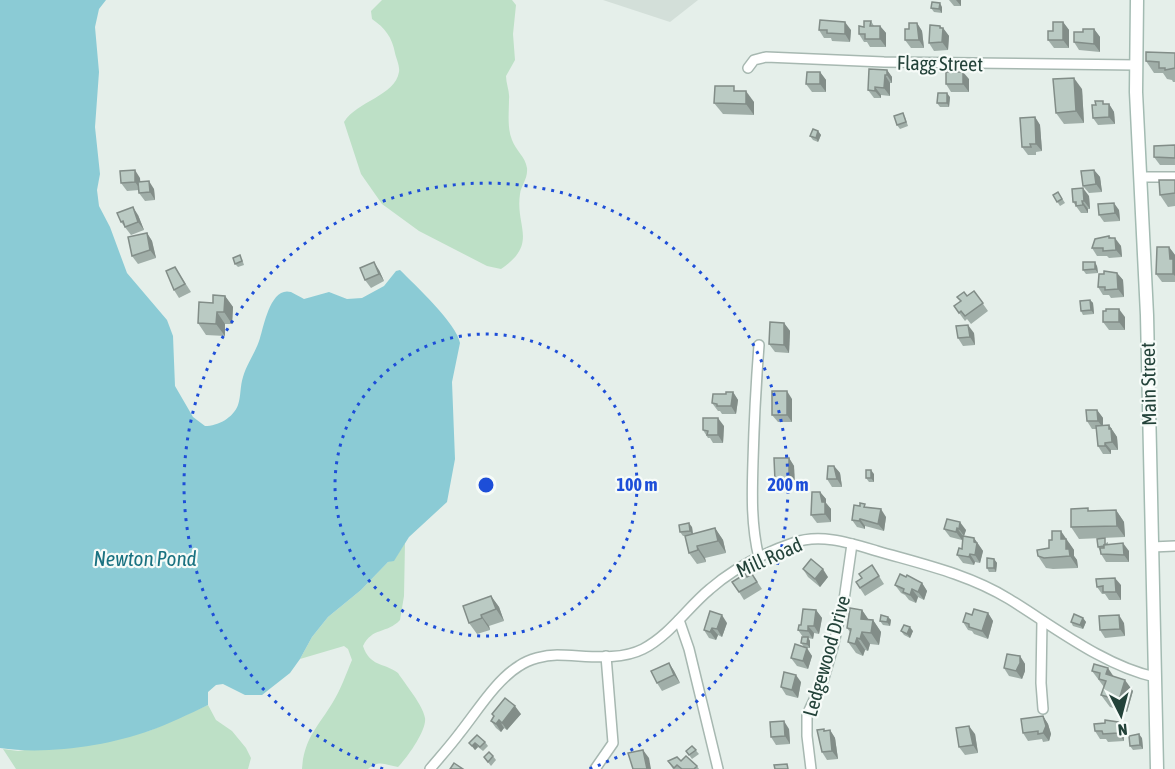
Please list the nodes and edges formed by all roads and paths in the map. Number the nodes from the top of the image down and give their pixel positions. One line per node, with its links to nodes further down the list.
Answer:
1 (1137, 0): 2 (main road, Main Street)
2 (1136, 65): 3 (street, Flagg Street); 4 (main road, Main Street)
3 (748, 68)
4 (1140, 177): 5 (street); 9 (main road, Main Street)
5 (1175, 177)
6 (759, 345): 10 (street)
7 (852, 544): 10 (street, Mill Road); 12 (street, Mill Road); 19 (street, Ledgewood Drive)
8 (1175, 546): 9 (street)
9 (1152, 547): 14 (main road, Main Street)
10 (759, 558): 11 (street, Mill Road)
11 (679, 620): 13 (street, Mill Road); 18 (street)
12 (1042, 621): 14 (street, Mill Road); 15 (street)
13 (606, 656): 16 (street, Mill Road); 17 (street)
14 (1155, 677): 20 (main road, Main Street)
15 (1043, 709)
16 (430, 769)
17 (595, 769)
18 (718, 769)
19 (811, 769)
20 (1157, 769)

